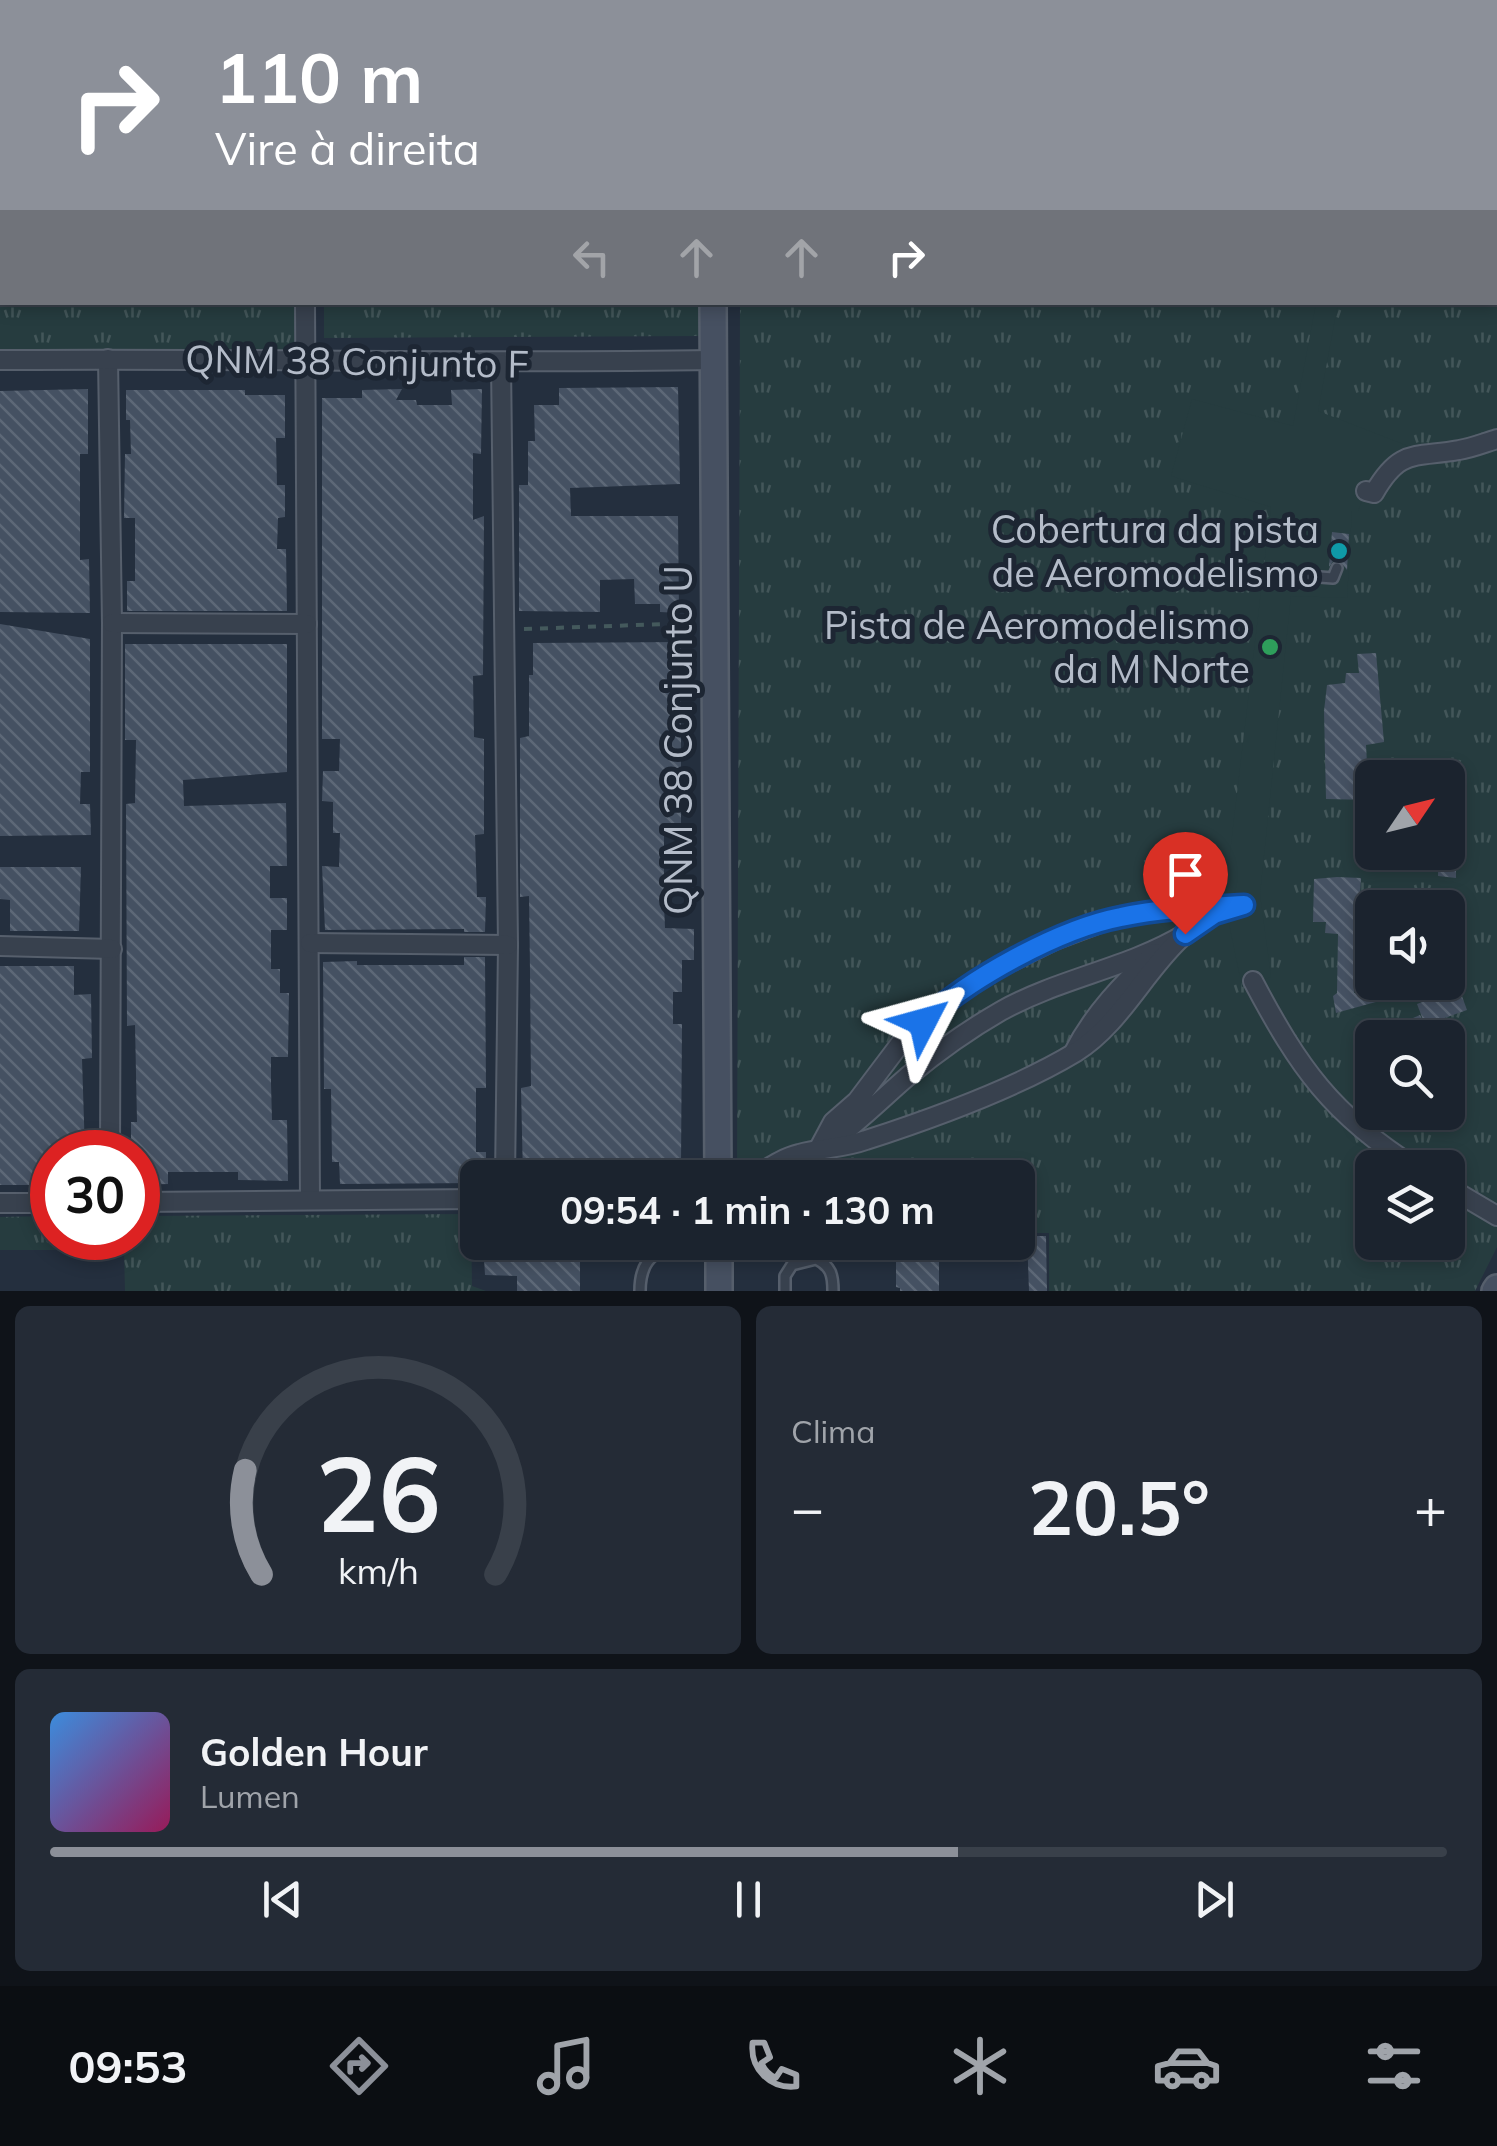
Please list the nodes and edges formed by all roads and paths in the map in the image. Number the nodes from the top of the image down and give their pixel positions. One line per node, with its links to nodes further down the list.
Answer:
1 (305, 305): 4 (street)
2 (714, 305): 6 (street, QNM 38 Conjunto U)
3 (108, 359): 4 (street, QNM 38 Conjunto F); 5 (street, QNM 38 Conjunto F); 12 (street)
4 (304, 359): 7 (street, QNM 38 Conjunto F); 14 (street)
5 (0, 360)
6 (714, 360): 7 (street, QNM 38 Conjunto F); 13 (street, QNM 38 Conjunto U)
7 (501, 364): 15 (street)
8 (1497, 439): 9 (street)
9 (1366, 491)
10 (1337, 568): 11 (lane)
11 (1282, 574)
12 (112, 623): 14 (street); 20 (street)
13 (715, 623): 15 (path); 28 (street, QNM 38 Conjunto U)
14 (307, 624): 17 (street)
15 (505, 630): 18 (street)
16 (1185, 934): 21 (street); 23 (street); 25 (street)
17 (310, 943): 18 (street); 33 (street)
18 (508, 945): 27 (street)
19 (0, 946): 20 (street)
20 (112, 949): 24 (street)
21 (1159, 950): 23 (street); 25 (street)
22 (1253, 981): 26 (street)
23 (1074, 1053): 25 (street)
24 (110, 1130)
25 (818, 1150): 29 (street); 30 (street)
26 (1388, 1150)
27 (505, 1160)
28 (718, 1160)
29 (785, 1160)
30 (802, 1160)
31 (1465, 1197): 37 (street)
32 (460, 1199): 33 (street)
33 (310, 1200): 35 (street)
34 (30, 1202): 36 (street)
35 (160, 1202)
36 (0, 1203)
37 (1497, 1216)
38 (650, 1260): 40 (lane)
39 (718, 1260): 41 (street)
40 (640, 1291)
41 (719, 1291)
42 (785, 1291): 43 (lane)
43 (833, 1291)

